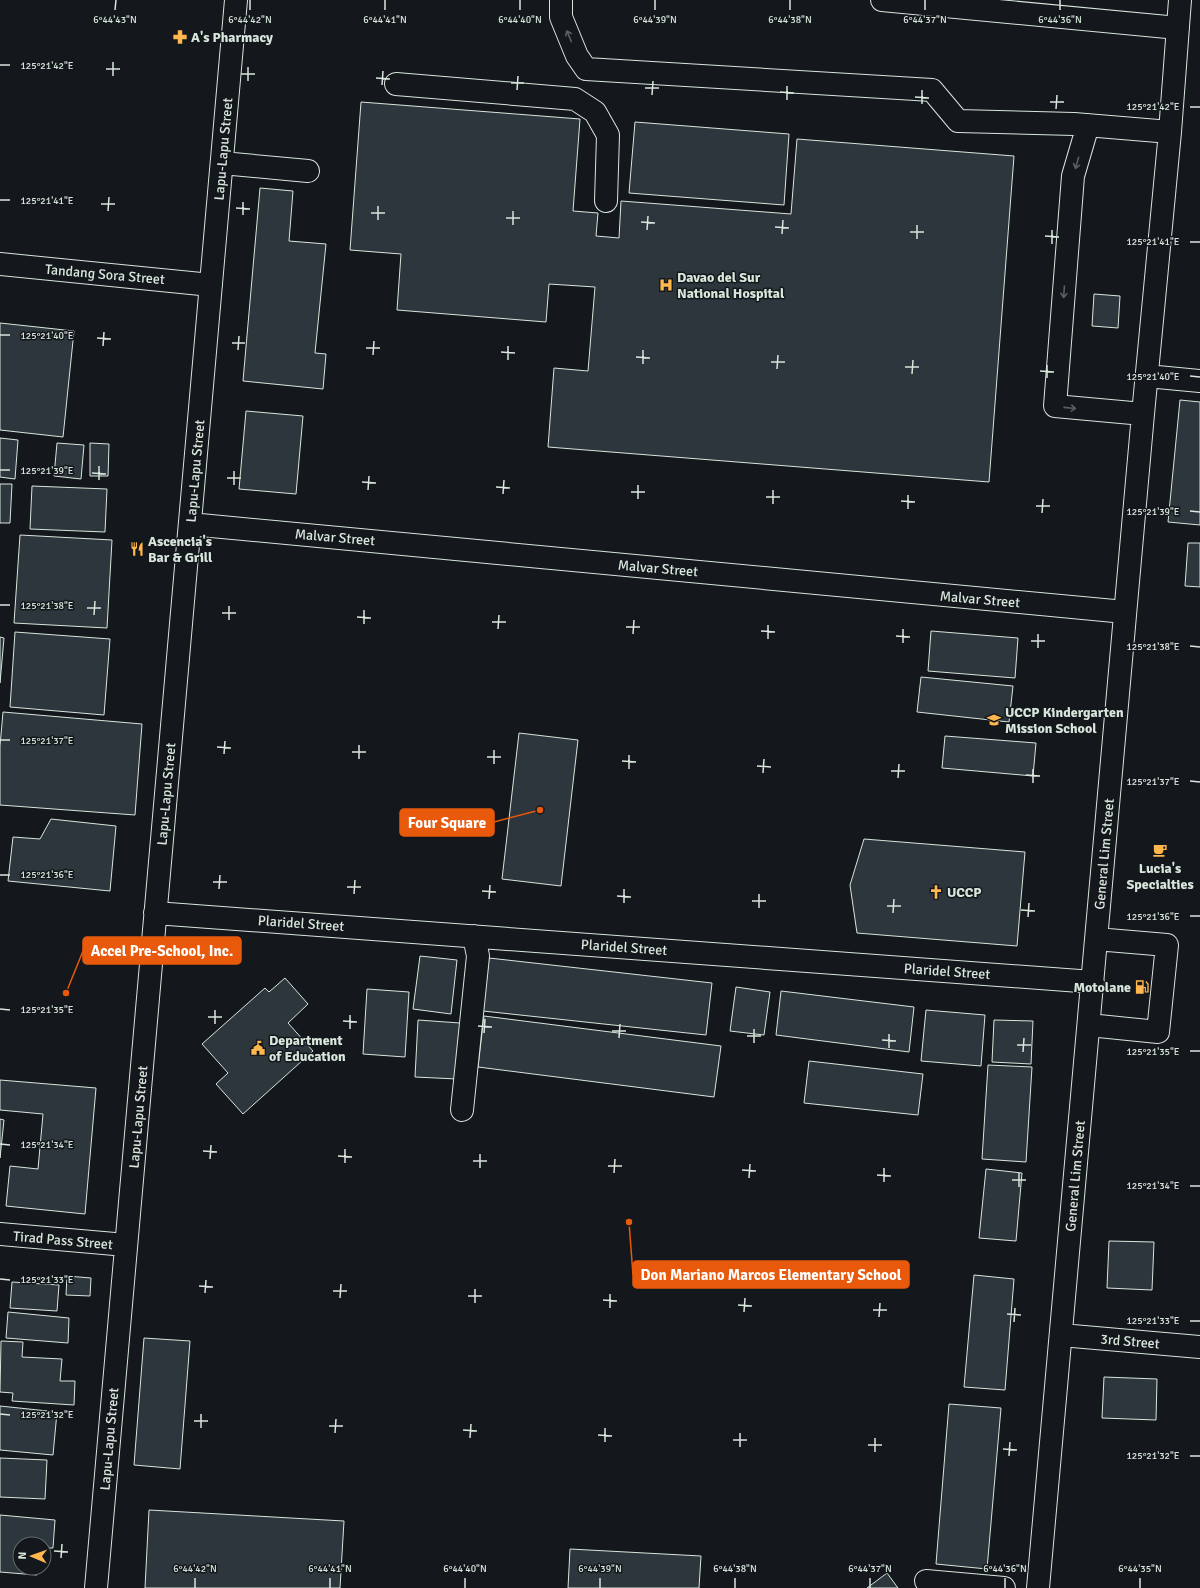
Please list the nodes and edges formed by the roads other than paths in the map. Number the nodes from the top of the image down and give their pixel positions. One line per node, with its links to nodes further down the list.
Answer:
1 (236, 0): 11 (street, Lapu-Lapu Street)
2 (561, 0): 6 (street, one-way to 2)
3 (882, 0): 5 (street)
4 (1180, 0): 5 (street, General Lim Street)
5 (1178, 28): 10 (street, General Lim Street)
6 (586, 69): 8 (street); 9 (street)
7 (396, 84): 8 (street)
8 (576, 99): 13 (street)
9 (1088, 125): 10 (street); 18 (street, one-way to 18)
10 (1170, 132): 16 (street, General Lim Street)
11 (222, 162): 12 (street); 15 (street, Lapu-Lapu Street)
12 (308, 171)
13 (606, 201)
14 (0, 264): 15 (street, Tandang Sora Street)
15 (211, 284): 19 (street, Lapu-Lapu Street)
16 (1147, 376): 17 (street); 18 (street, General Lim Street)
17 (1200, 381)
18 (1143, 414): 20 (street, General Lim Street)
19 (190, 524): 20 (street, Malvar Street); 21 (street, Lapu-Lapu Street)
20 (1126, 612): 23 (street, General Lim Street)
21 (155, 913): 22 (street, Plaridel Street); 28 (street, Lapu-Lapu Street)
22 (474, 936): 24 (street, Plaridel Street); 26 (street)
23 (1096, 939): 24 (street, General Lim Street); 25 (street)
24 (1093, 982): 25 (street, General Lim Street)
25 (1089, 1025): 29 (street, General Lim Street)
26 (462, 1110)
27 (0, 1234): 28 (street, Tirad Pass Street)
28 (126, 1245): 32 (street, Lapu-Lapu Street)
29 (1061, 1335): 30 (street, 3rd Street); 34 (street, General Lim Street)
30 (1200, 1347)
31 (926, 1581): 33 (street)
32 (96, 1588)
33 (1004, 1588)
34 (1038, 1588)

